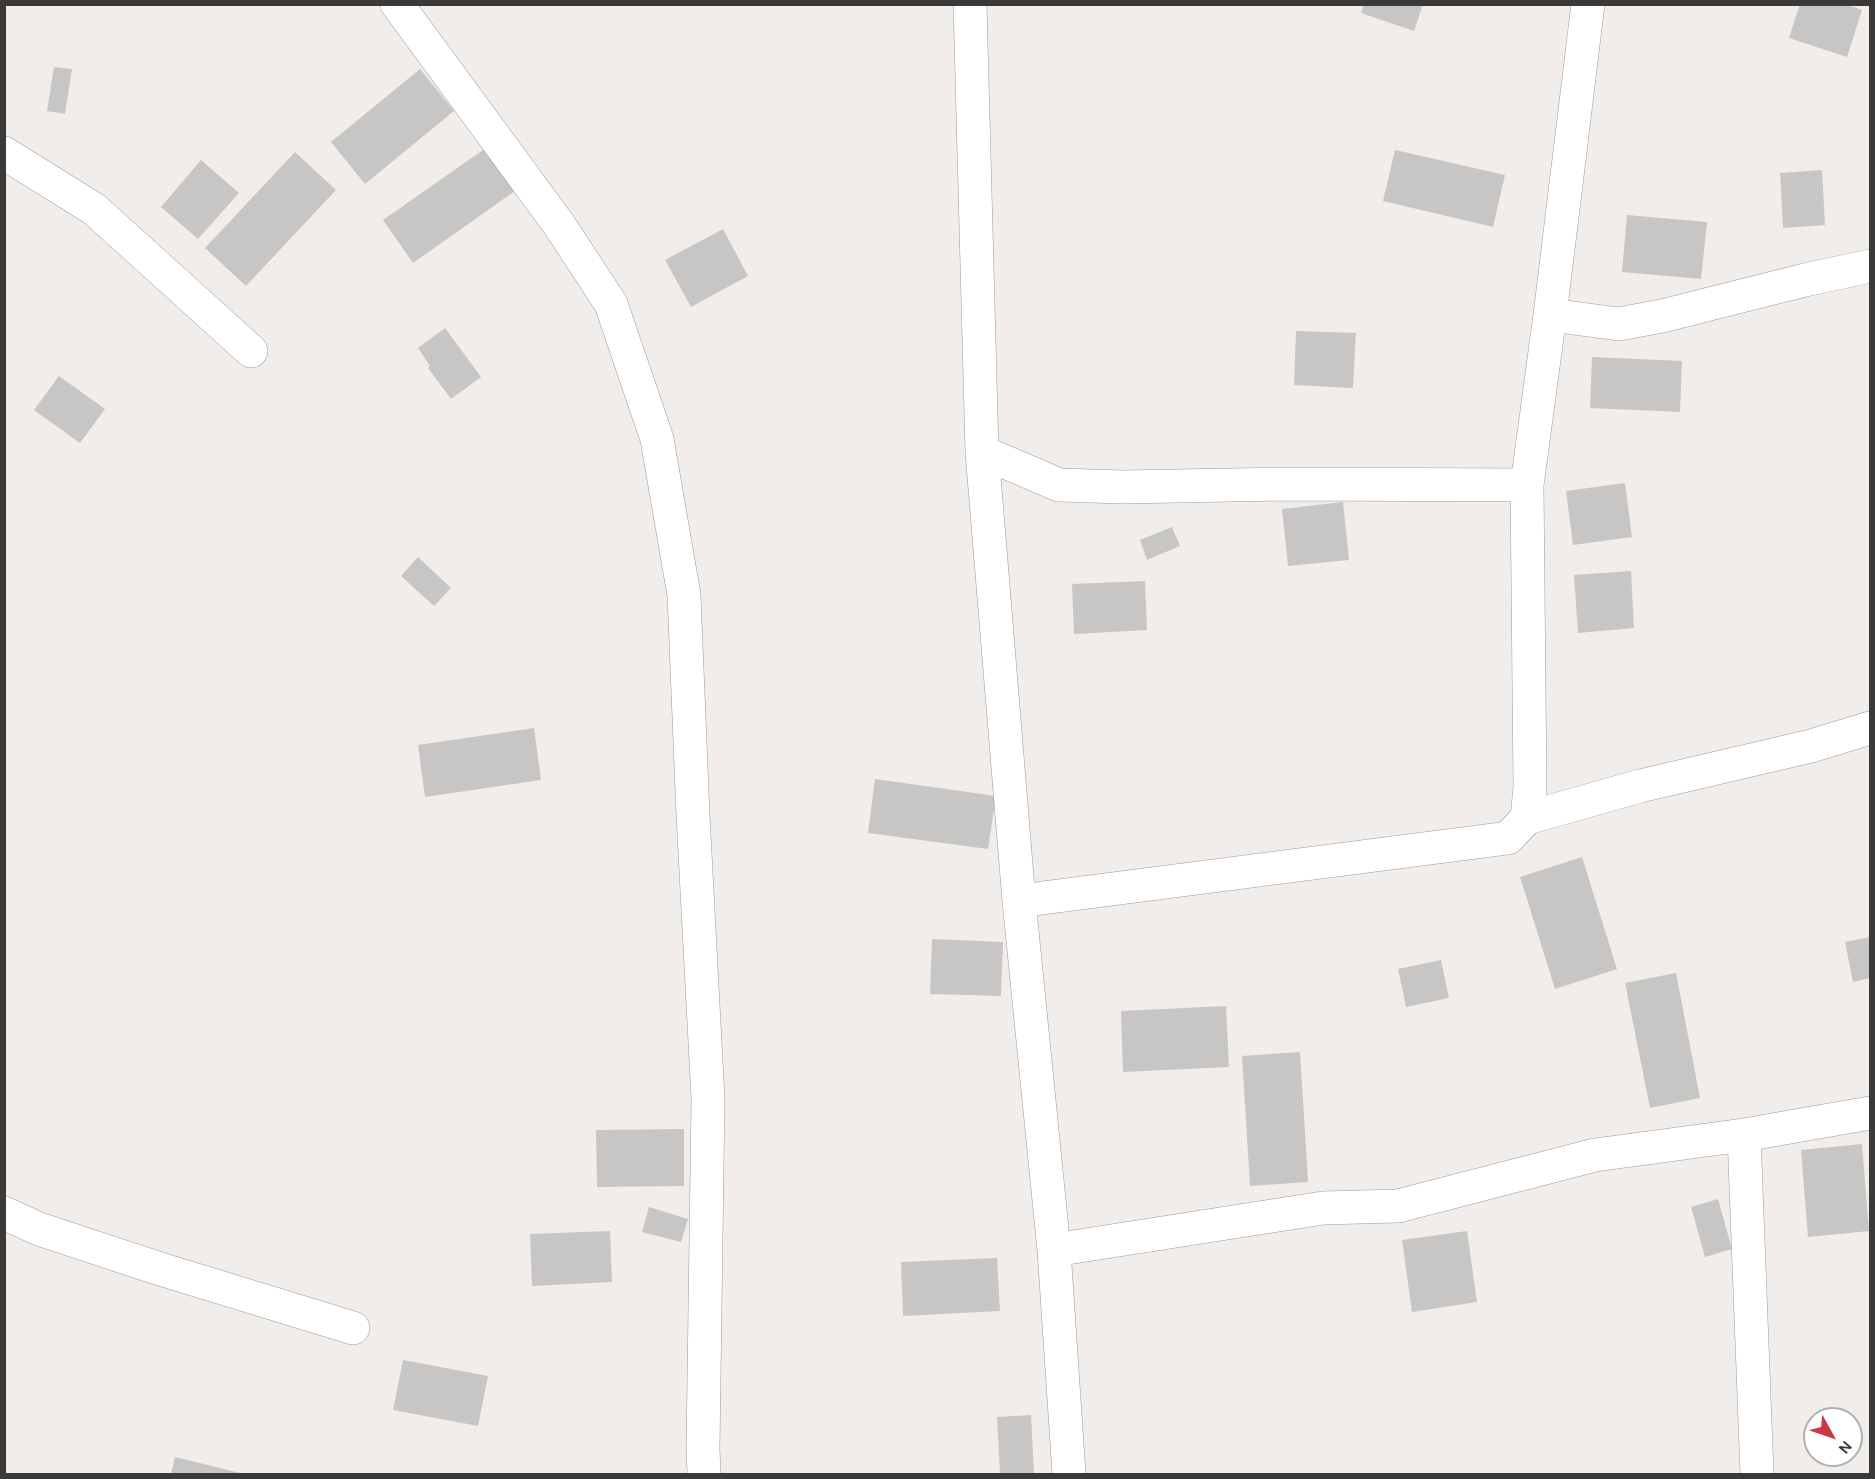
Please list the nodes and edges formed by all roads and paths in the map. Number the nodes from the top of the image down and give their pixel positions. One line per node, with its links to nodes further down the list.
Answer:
1 (397, 4): 18 (street)
2 (970, 4): 8 (street)
3 (1588, 4): 6 (street)
4 (4, 153): 7 (street)
5 (1870, 266): 6 (street)
6 (1550, 315): 9 (street)
7 (251, 351)
8 (982, 453): 9 (street); 12 (street)
9 (1527, 485): 11 (street)
10 (1870, 728): 11 (street)
11 (1527, 818): 12 (street)
12 (1019, 901): 16 (street)
13 (1870, 1113): 14 (street)
14 (1744, 1135): 16 (street); 20 (street)
15 (4, 1213): 17 (street)
16 (1054, 1250): 19 (street)
17 (352, 1328)
18 (704, 1474)
19 (1069, 1474)
20 (1757, 1474)

